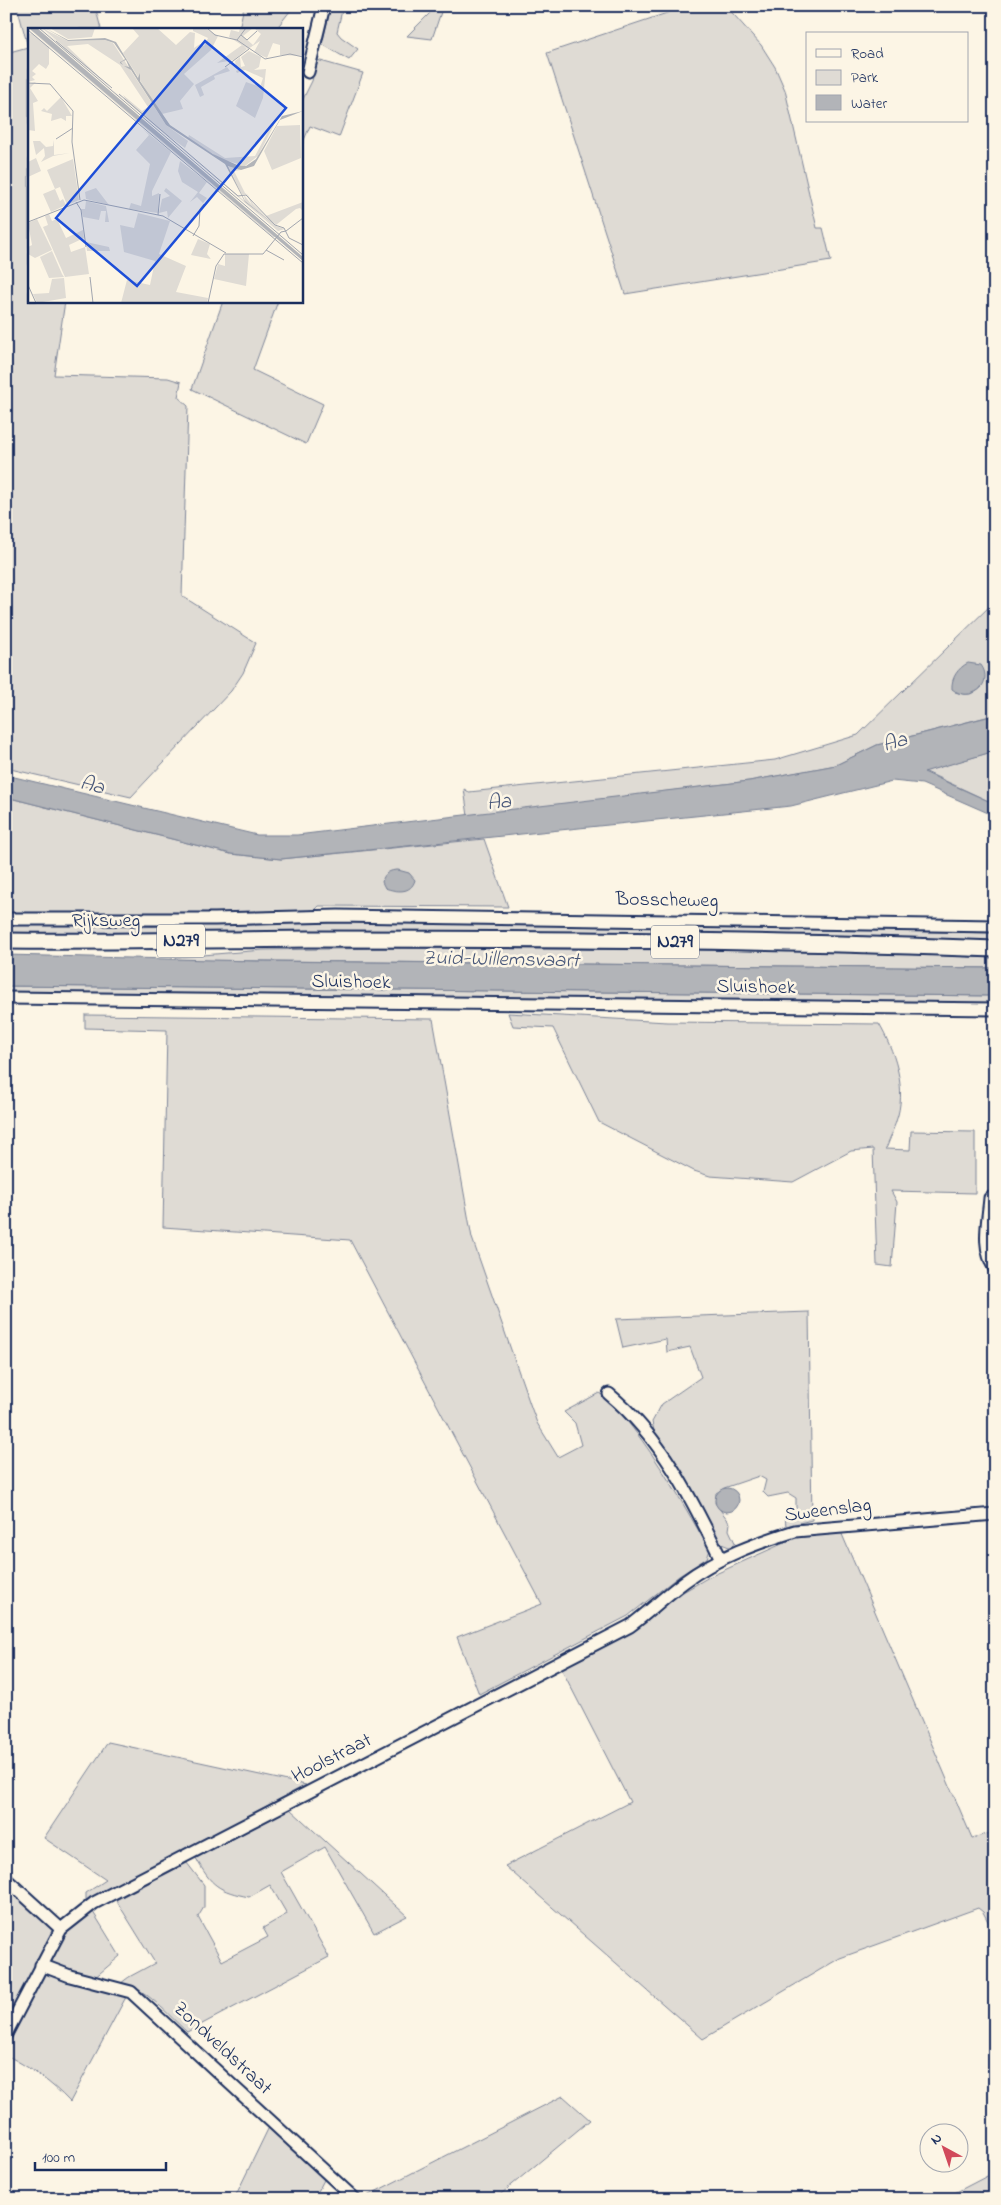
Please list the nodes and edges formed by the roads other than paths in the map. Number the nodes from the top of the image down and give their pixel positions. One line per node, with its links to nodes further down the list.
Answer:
1 (324, 6): 2 (street)
2 (308, 72)
3 (338, 916): 4 (street, Rijksweg); 5 (street, Bosscheweg)
4 (6, 919)
5 (995, 926)
6 (356, 940): 7 (main road, Rijksweg / N279); 8 (main road, Bosscheweg / N279)
7 (6, 941)
8 (995, 949)
9 (6, 998): 10 (street, Sluishoek)
10 (995, 1009)
11 (990, 1198): 12 (street)
12 (995, 1268)
13 (609, 1394): 15 (street)
14 (995, 1514): 15 (street, Sweenslag)
15 (721, 1559): 17 (street, Hoolstraat)
16 (6, 1879): 17 (street)
17 (61, 1929): 18 (street, Hoolstraat)
18 (42, 1965): 19 (street, Hoolstraat); 20 (street, Zondveldstraat)
19 (6, 2034)
20 (355, 2199)

